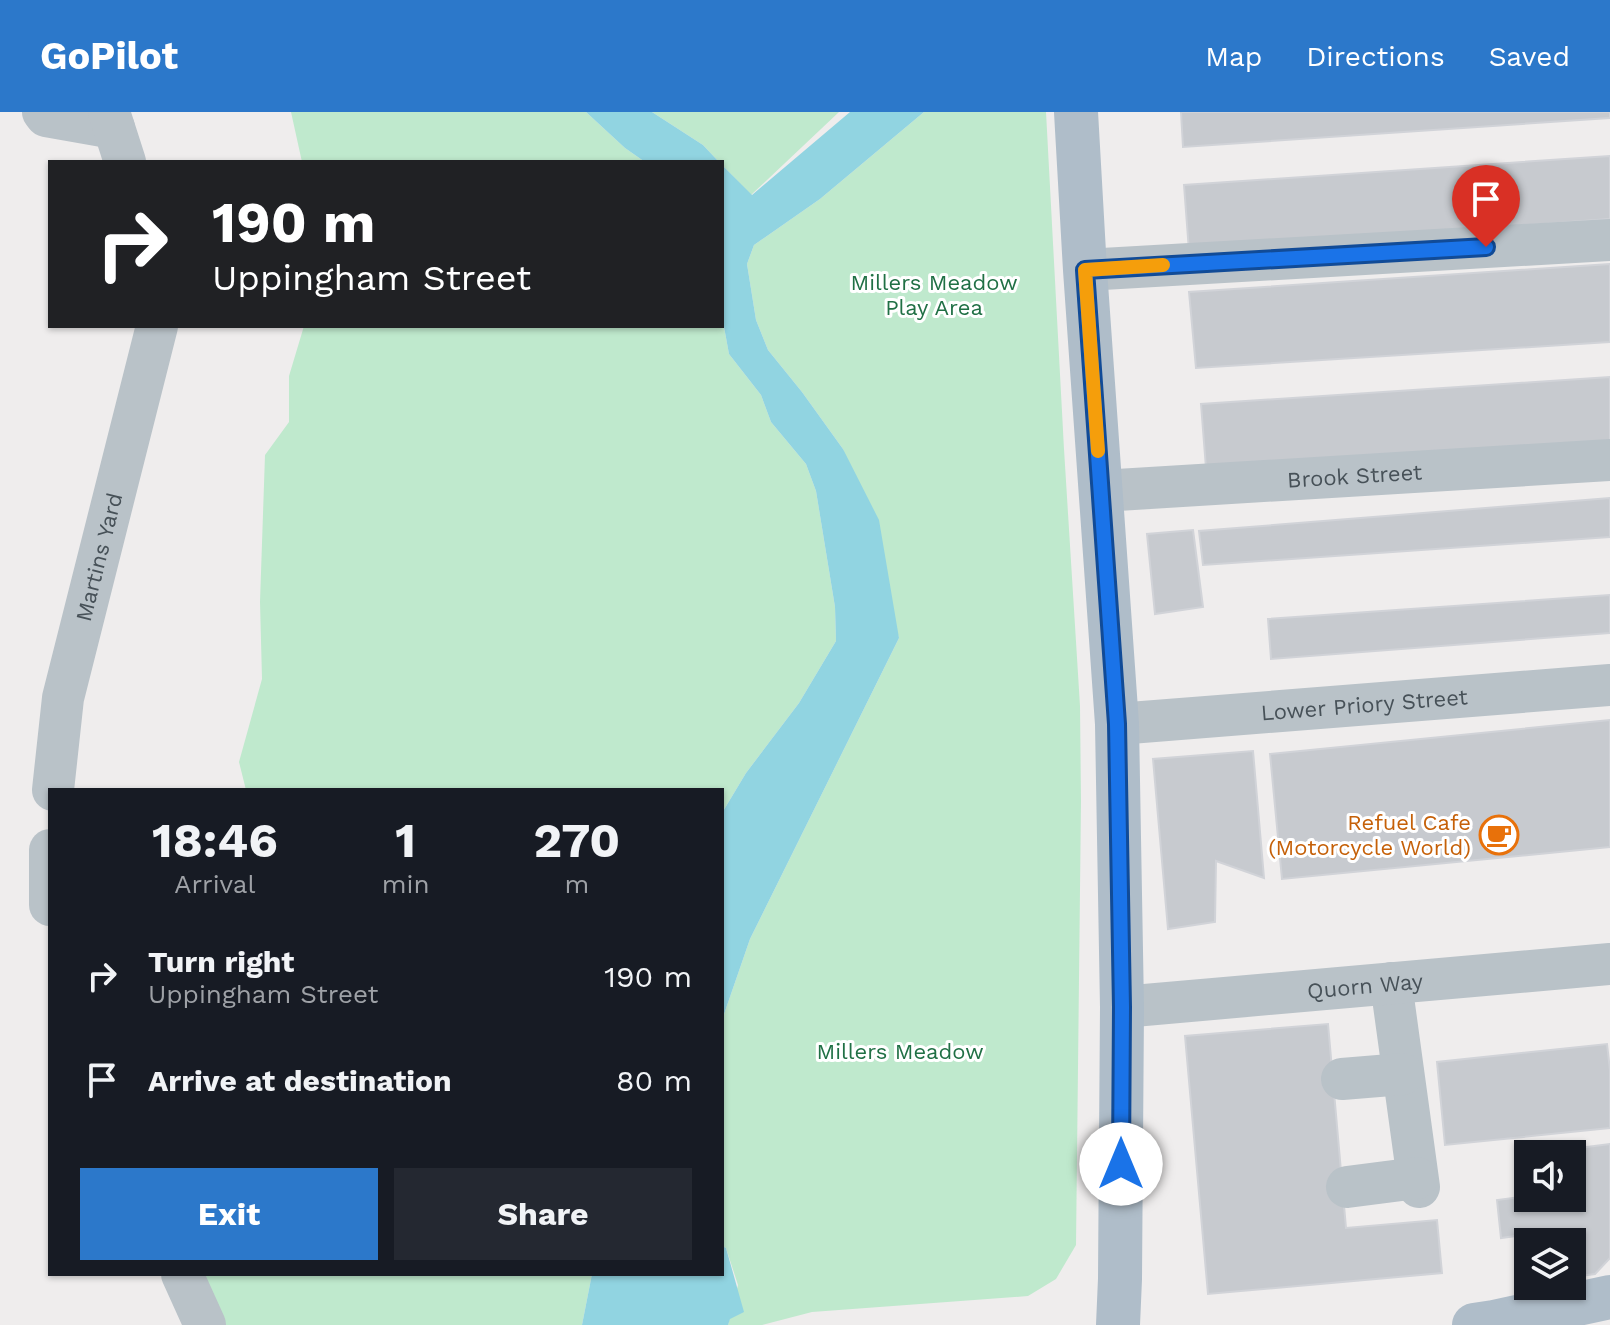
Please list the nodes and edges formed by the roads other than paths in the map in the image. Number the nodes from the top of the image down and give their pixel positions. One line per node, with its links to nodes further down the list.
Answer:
1 (43, 112): 3 (street)
2 (1076, 112): 5 (main road)
3 (116, 134)
4 (1610, 240): 5 (street)
5 (1085, 270): 8 (main road)
6 (156, 328): 11 (street, Martins Yard)
7 (1610, 460): 8 (street, Brook Street)
8 (1101, 491): 10 (main road)
9 (1610, 685): 10 (street, Lower Priory Street)
10 (1117, 724): 14 (main road)
11 (53, 788)
12 (1610, 964): 13 (street, Quorn Way)
13 (1391, 983): 14 (street, Quorn Way); 15 (street)
14 (1122, 1007): 21 (main road)
15 (1403, 1074): 16 (street); 17 (street)
16 (1342, 1079)
17 (1347, 1187)
18 (183, 1276): 20 (street)
19 (1610, 1297): 22 (main road)
20 (205, 1325)
21 (1118, 1325)
22 (1474, 1325)

